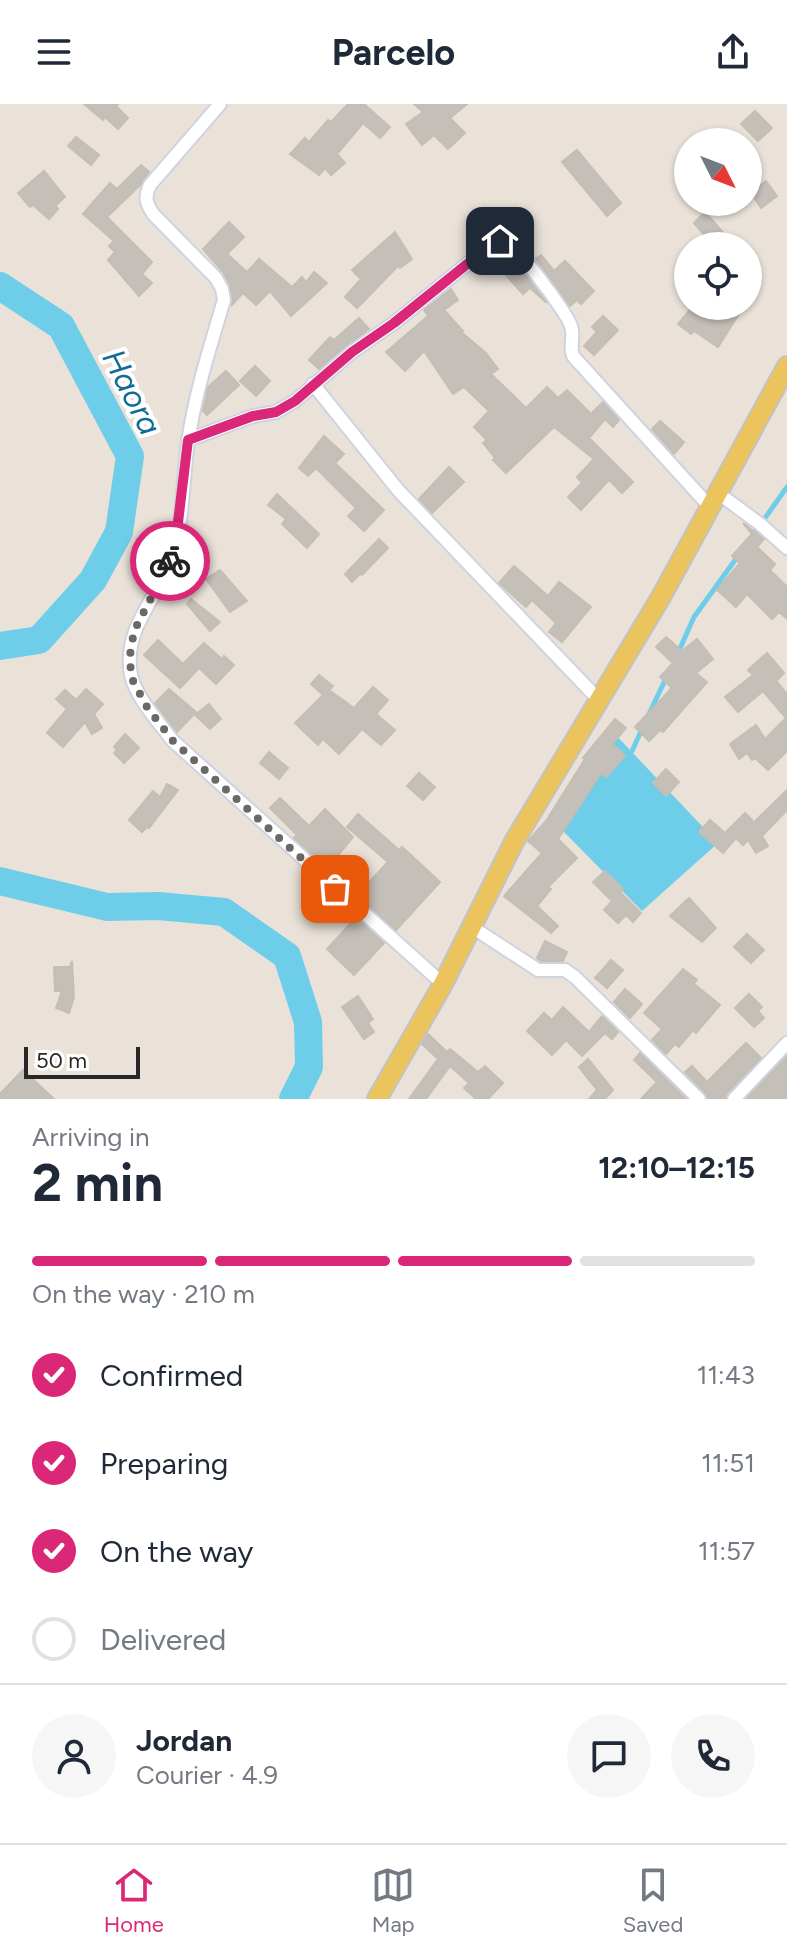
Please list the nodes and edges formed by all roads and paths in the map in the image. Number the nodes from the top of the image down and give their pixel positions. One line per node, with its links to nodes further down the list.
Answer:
1 (220, 104): 4 (street)
2 (787, 366): 5 (main road)
3 (313, 384): 4 (street); 5 (street); 7 (street)
4 (188, 440): 9 (street)
5 (714, 500): 6 (street); 7 (main road)
6 (787, 548)
7 (599, 700): 8 (main road)
8 (472, 927): 9 (main road); 12 (street)
9 (443, 984): 11 (main road)
10 (787, 1043): 13 (street)
11 (377, 1099)
12 (699, 1099)
13 (734, 1099)

